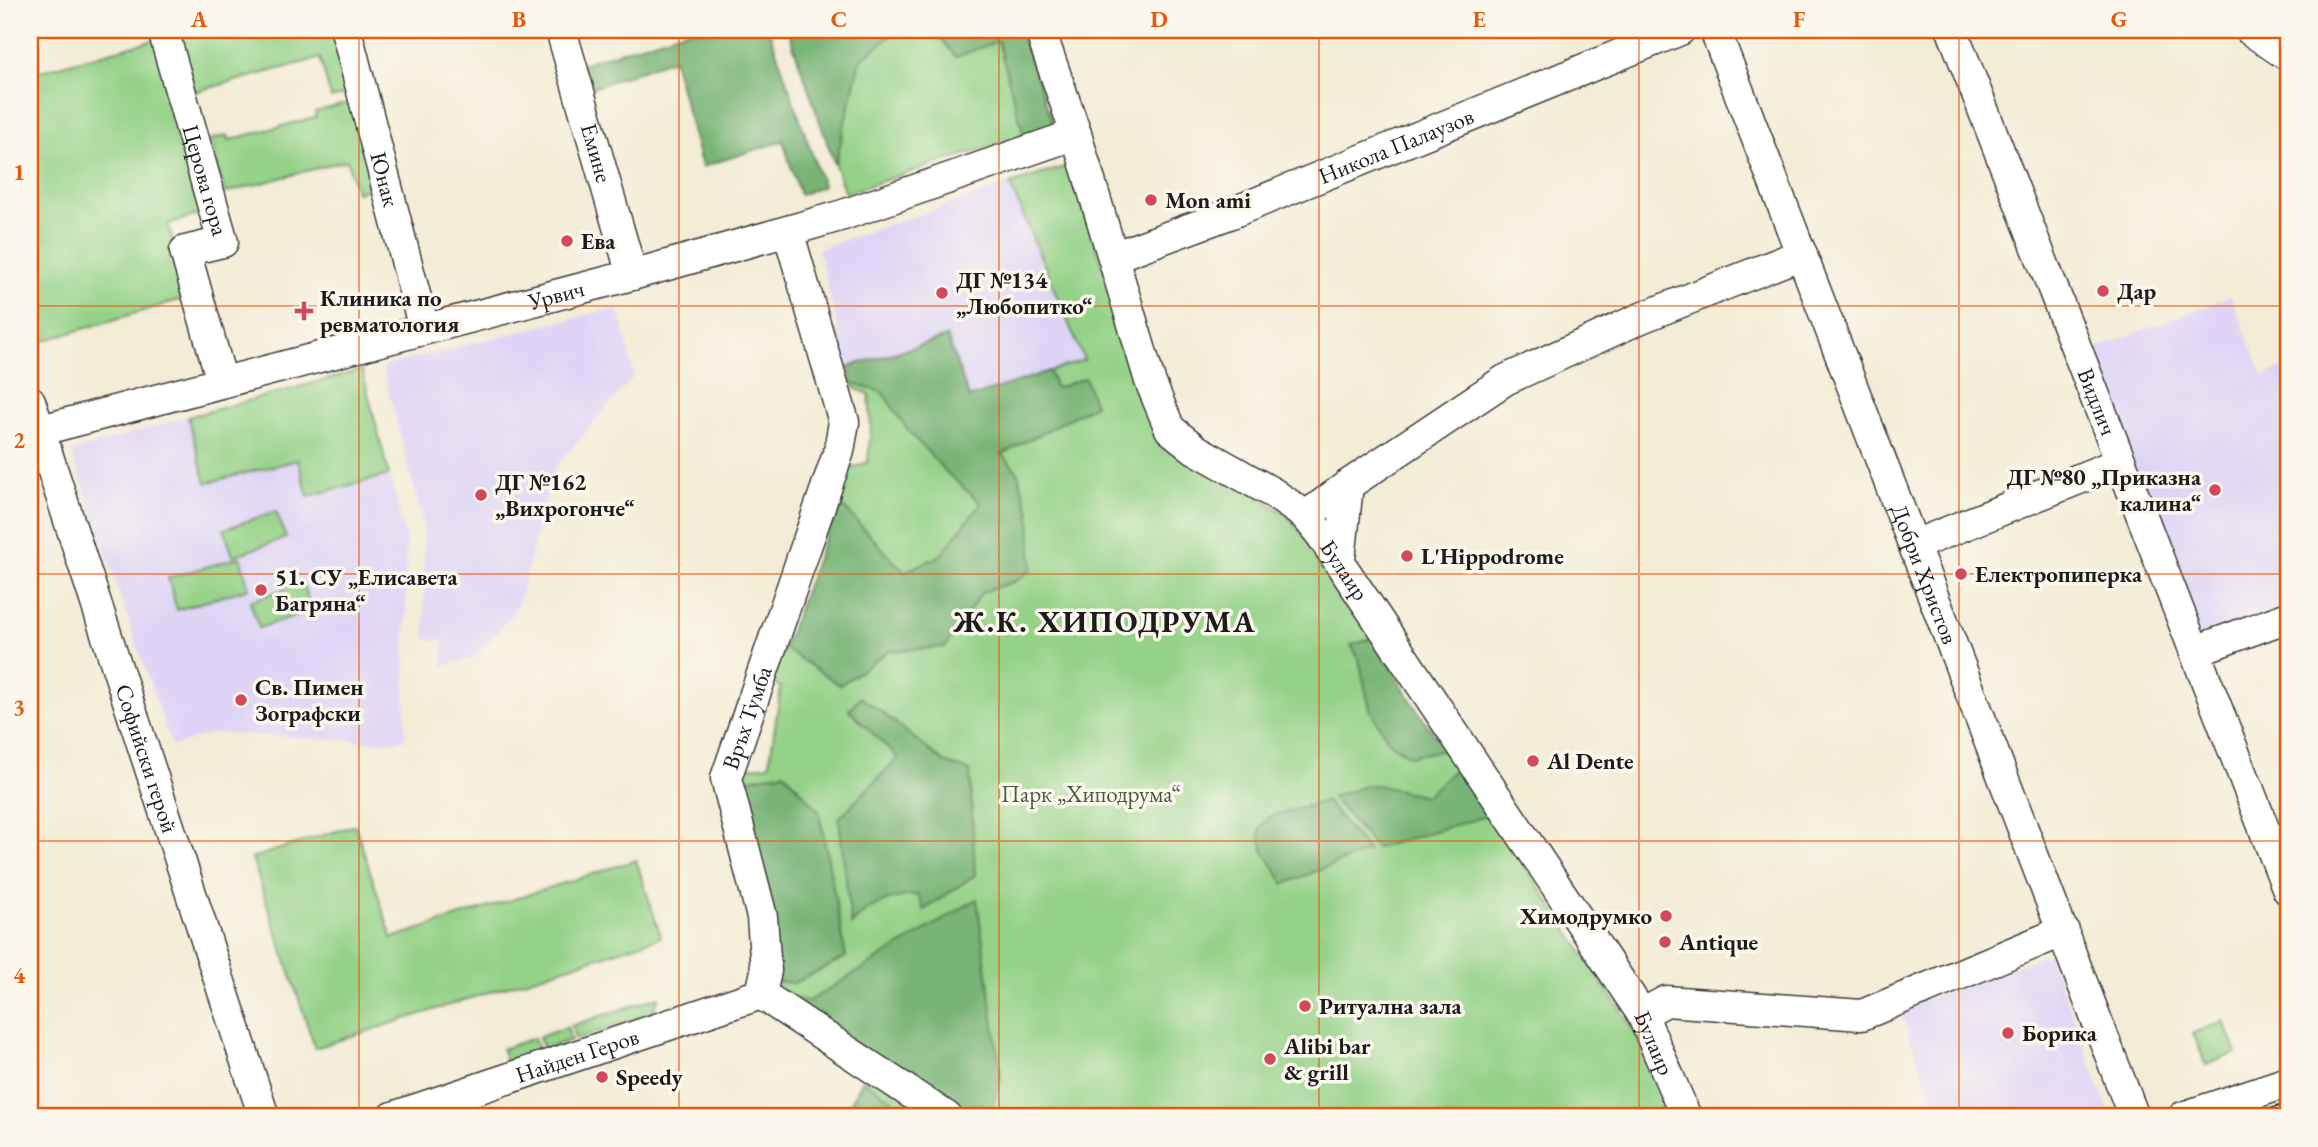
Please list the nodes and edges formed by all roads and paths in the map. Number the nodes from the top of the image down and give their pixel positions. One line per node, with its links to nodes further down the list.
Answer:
1 (163, 30): 16 (street, Церова гора)
2 (346, 30): 15 (street, Юнак)
3 (561, 30): 14 (street, Емине)
4 (1040, 30): 10 (street, Булаир)
5 (1680, 30): 13 (street, Никола Палаузов)
6 (1715, 30): 12 (street, Добри Христов)
7 (1952, 30): 19 (street, Видлич)
8 (2250, 30): 9 (street)
9 (2288, 56)
10 (1076, 134): 11 (street, Урвич); 13 (street, Булаир)
11 (788, 231): 14 (street, Урвич); 28 (street, Връх Тумба)
12 (1802, 254): 20 (street); 22 (street, Добри Христов)
13 (1113, 257): 21 (street, Булаир)
14 (632, 275): 15 (street, Урвич)
15 (424, 329): 16 (street, Урвич)
16 (222, 382): 18 (street, Урвич)
17 (30, 401): 18 (street, Софийски герой)
18 (35, 432): 31 (street, Софийски герой)
19 (2121, 462): 22 (street); 25 (street, Видлич)
20 (1348, 485): 21 (street); 23 (street)
21 (1306, 516): 23 (street, Булаир)
22 (1915, 545): 27 (street, Добри Христов)
23 (1340, 560): 29 (street, Булаир)
24 (2288, 617): 25 (street)
25 (2195, 651): 26 (street, Видлич)
26 (2288, 890)
27 (2064, 931): 29 (street); 35 (street, Добри Христов)
28 (761, 994): 32 (street, Найден Геров); 33 (street)
29 (1642, 1014): 34 (street, Булаир)
30 (2288, 1082): 36 (street)
31 (264, 1117)
32 (393, 1117)
33 (947, 1117)
34 (1686, 1117)
35 (2134, 1117)
36 (2183, 1117)

